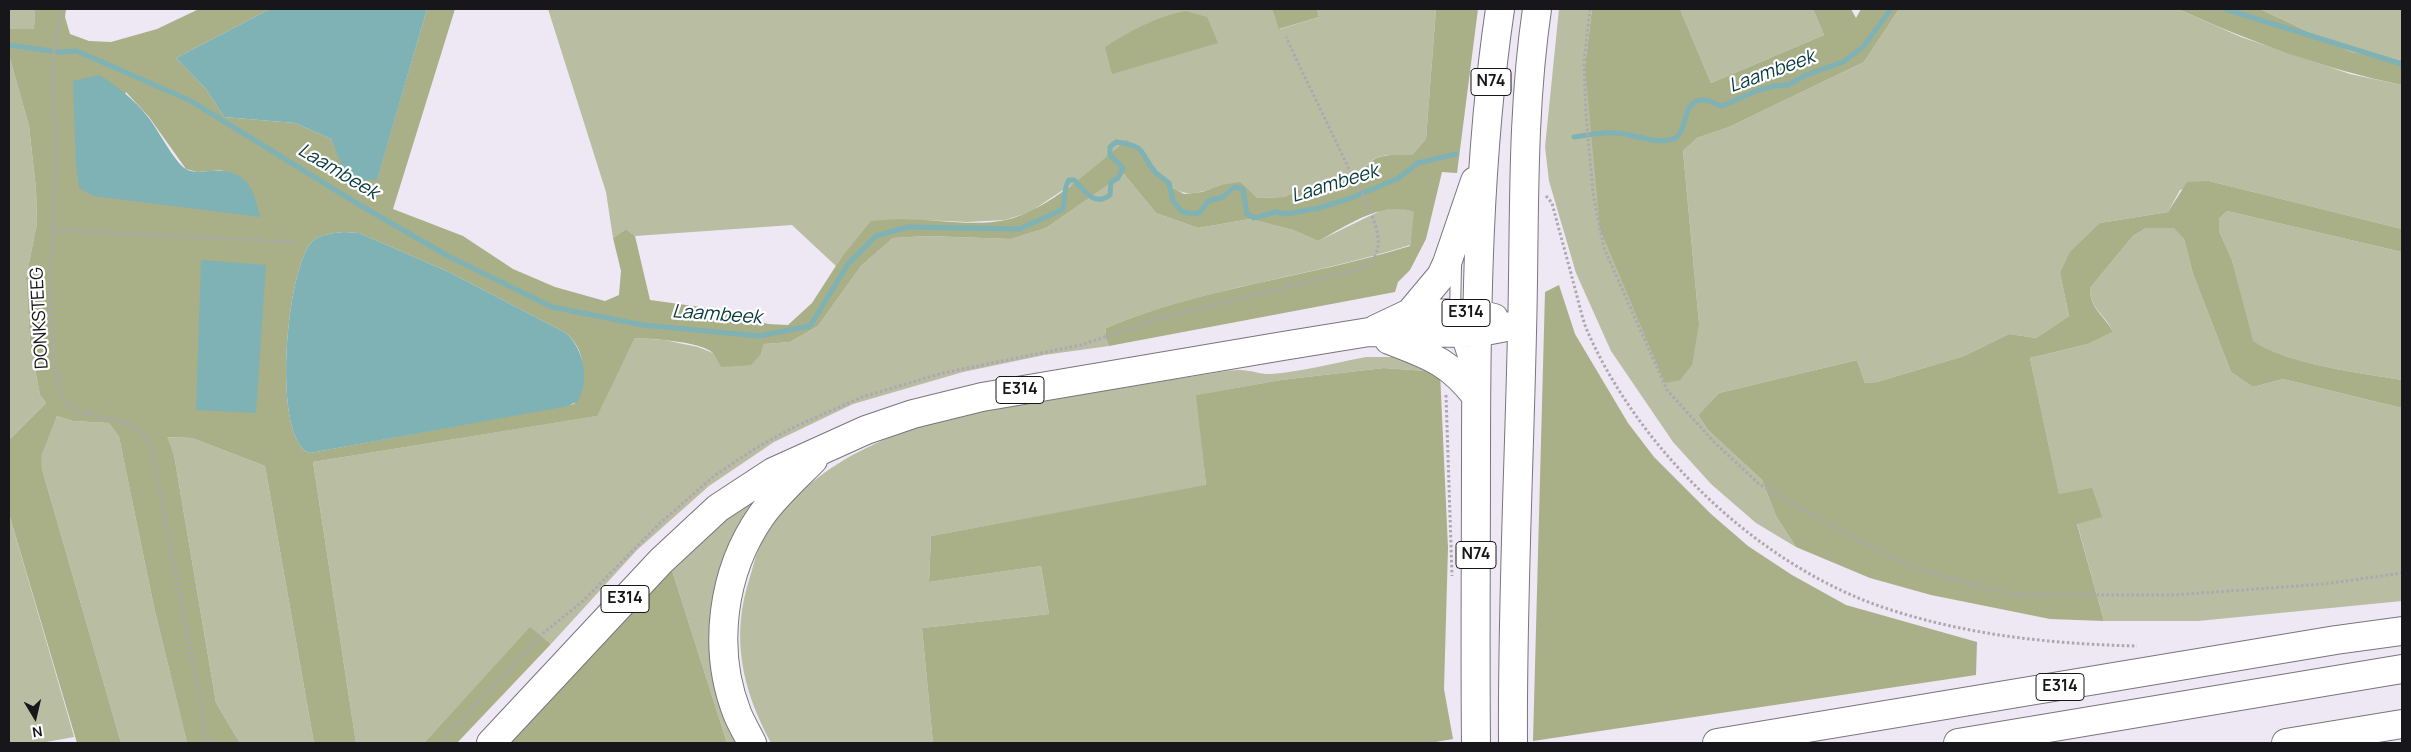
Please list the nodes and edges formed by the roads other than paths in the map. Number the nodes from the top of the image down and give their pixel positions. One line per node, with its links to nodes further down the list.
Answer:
1 (1500, 9): 3 (highway, N74)
2 (1537, 9): 7 (highway, N74)
3 (1484, 156): 4 (highway, N74); 6 (highway, N74)
4 (1456, 236): 5 (highway, E314); 6 (lane, N74)
5 (1410, 313): 6 (highway, E314); 8 (highway, E314)
6 (1466, 323): 7 (highway, E314); 8 (highway, E314); 9 (highway, N74)
7 (1522, 324): 17 (highway, N74)
8 (1369, 332): 9 (highway, E314); 10 (highway, E314)
9 (1476, 396): 16 (highway, N74)
10 (823, 450): 14 (highway, E314); 15 (highway, E314)
11 (2402, 631): 18 (highway, E314)
12 (2402, 669): 19 (highway, E314)
13 (2402, 724): 20 (highway)
14 (491, 743)
15 (752, 743)
16 (1476, 743)
17 (1512, 743)
18 (1717, 743)
19 (1958, 743)
20 (2286, 743)

